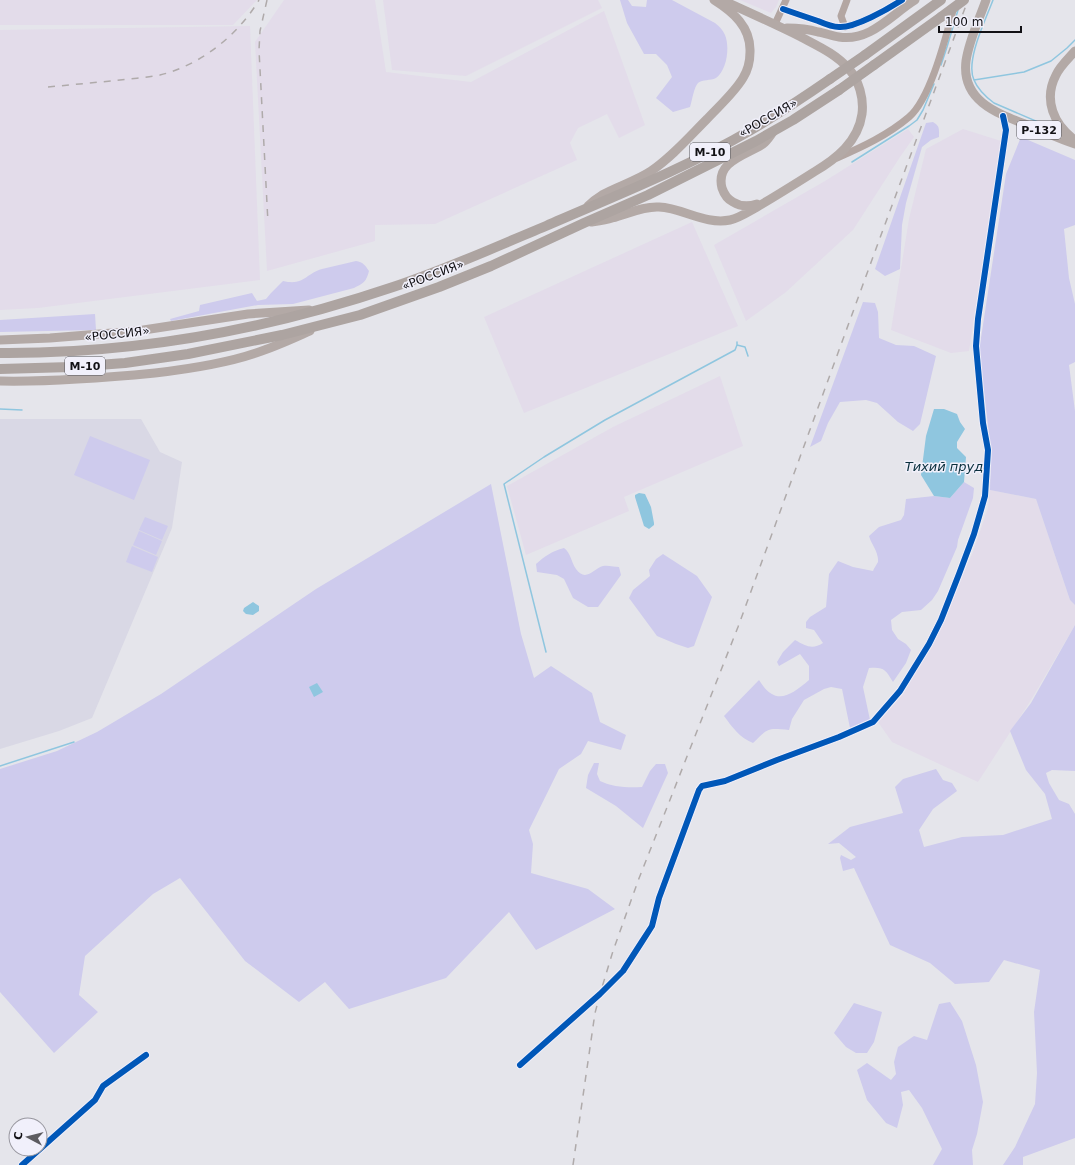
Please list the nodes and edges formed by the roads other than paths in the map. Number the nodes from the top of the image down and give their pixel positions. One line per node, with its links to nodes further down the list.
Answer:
1 (714, 0): 21 (main road)
2 (722, 0): 12 (main road)
3 (786, 0): 11 (street)
4 (847, 0): 13 (street)
5 (902, 0): 13 (street)
6 (915, 0): 12 (main road)
7 (941, 0): 21 (highway, «РОССИЯ» / М-10, bridge)
8 (956, 0): 19 (street)
9 (964, 0): 16 (highway, «РОССИЯ» / М-10, bridge)
10 (986, 0): 15 (main road)
11 (783, 9): 12 (street); 13 (street)
12 (779, 26): 19 (main road)
13 (845, 27)
14 (1075, 52): 17 (main road)
15 (1003, 116): 18 (main road, Р-132); 30 (street)
16 (774, 131): 20 (main road); 22 (highway, «РОССИЯ» / М-10)
17 (1075, 140)
18 (1075, 144)
19 (831, 161): 20 (main road)
20 (773, 198): 22 (main road)
21 (583, 210): 23 (highway, «РОССИЯ» / М-10)
22 (584, 223): 24 (highway, «РОССИЯ» / М-10)
23 (319, 310): 25 (main road); 26 (highway, «РОССИЯ» / М-10)
24 (323, 325): 27 (highway, «РОССИЯ» / М-10); 28 (main road)
25 (0, 340)
26 (0, 353)
27 (0, 369)
28 (0, 381)
29 (146, 1055): 31 (street)
30 (520, 1066)
31 (22, 1165)

